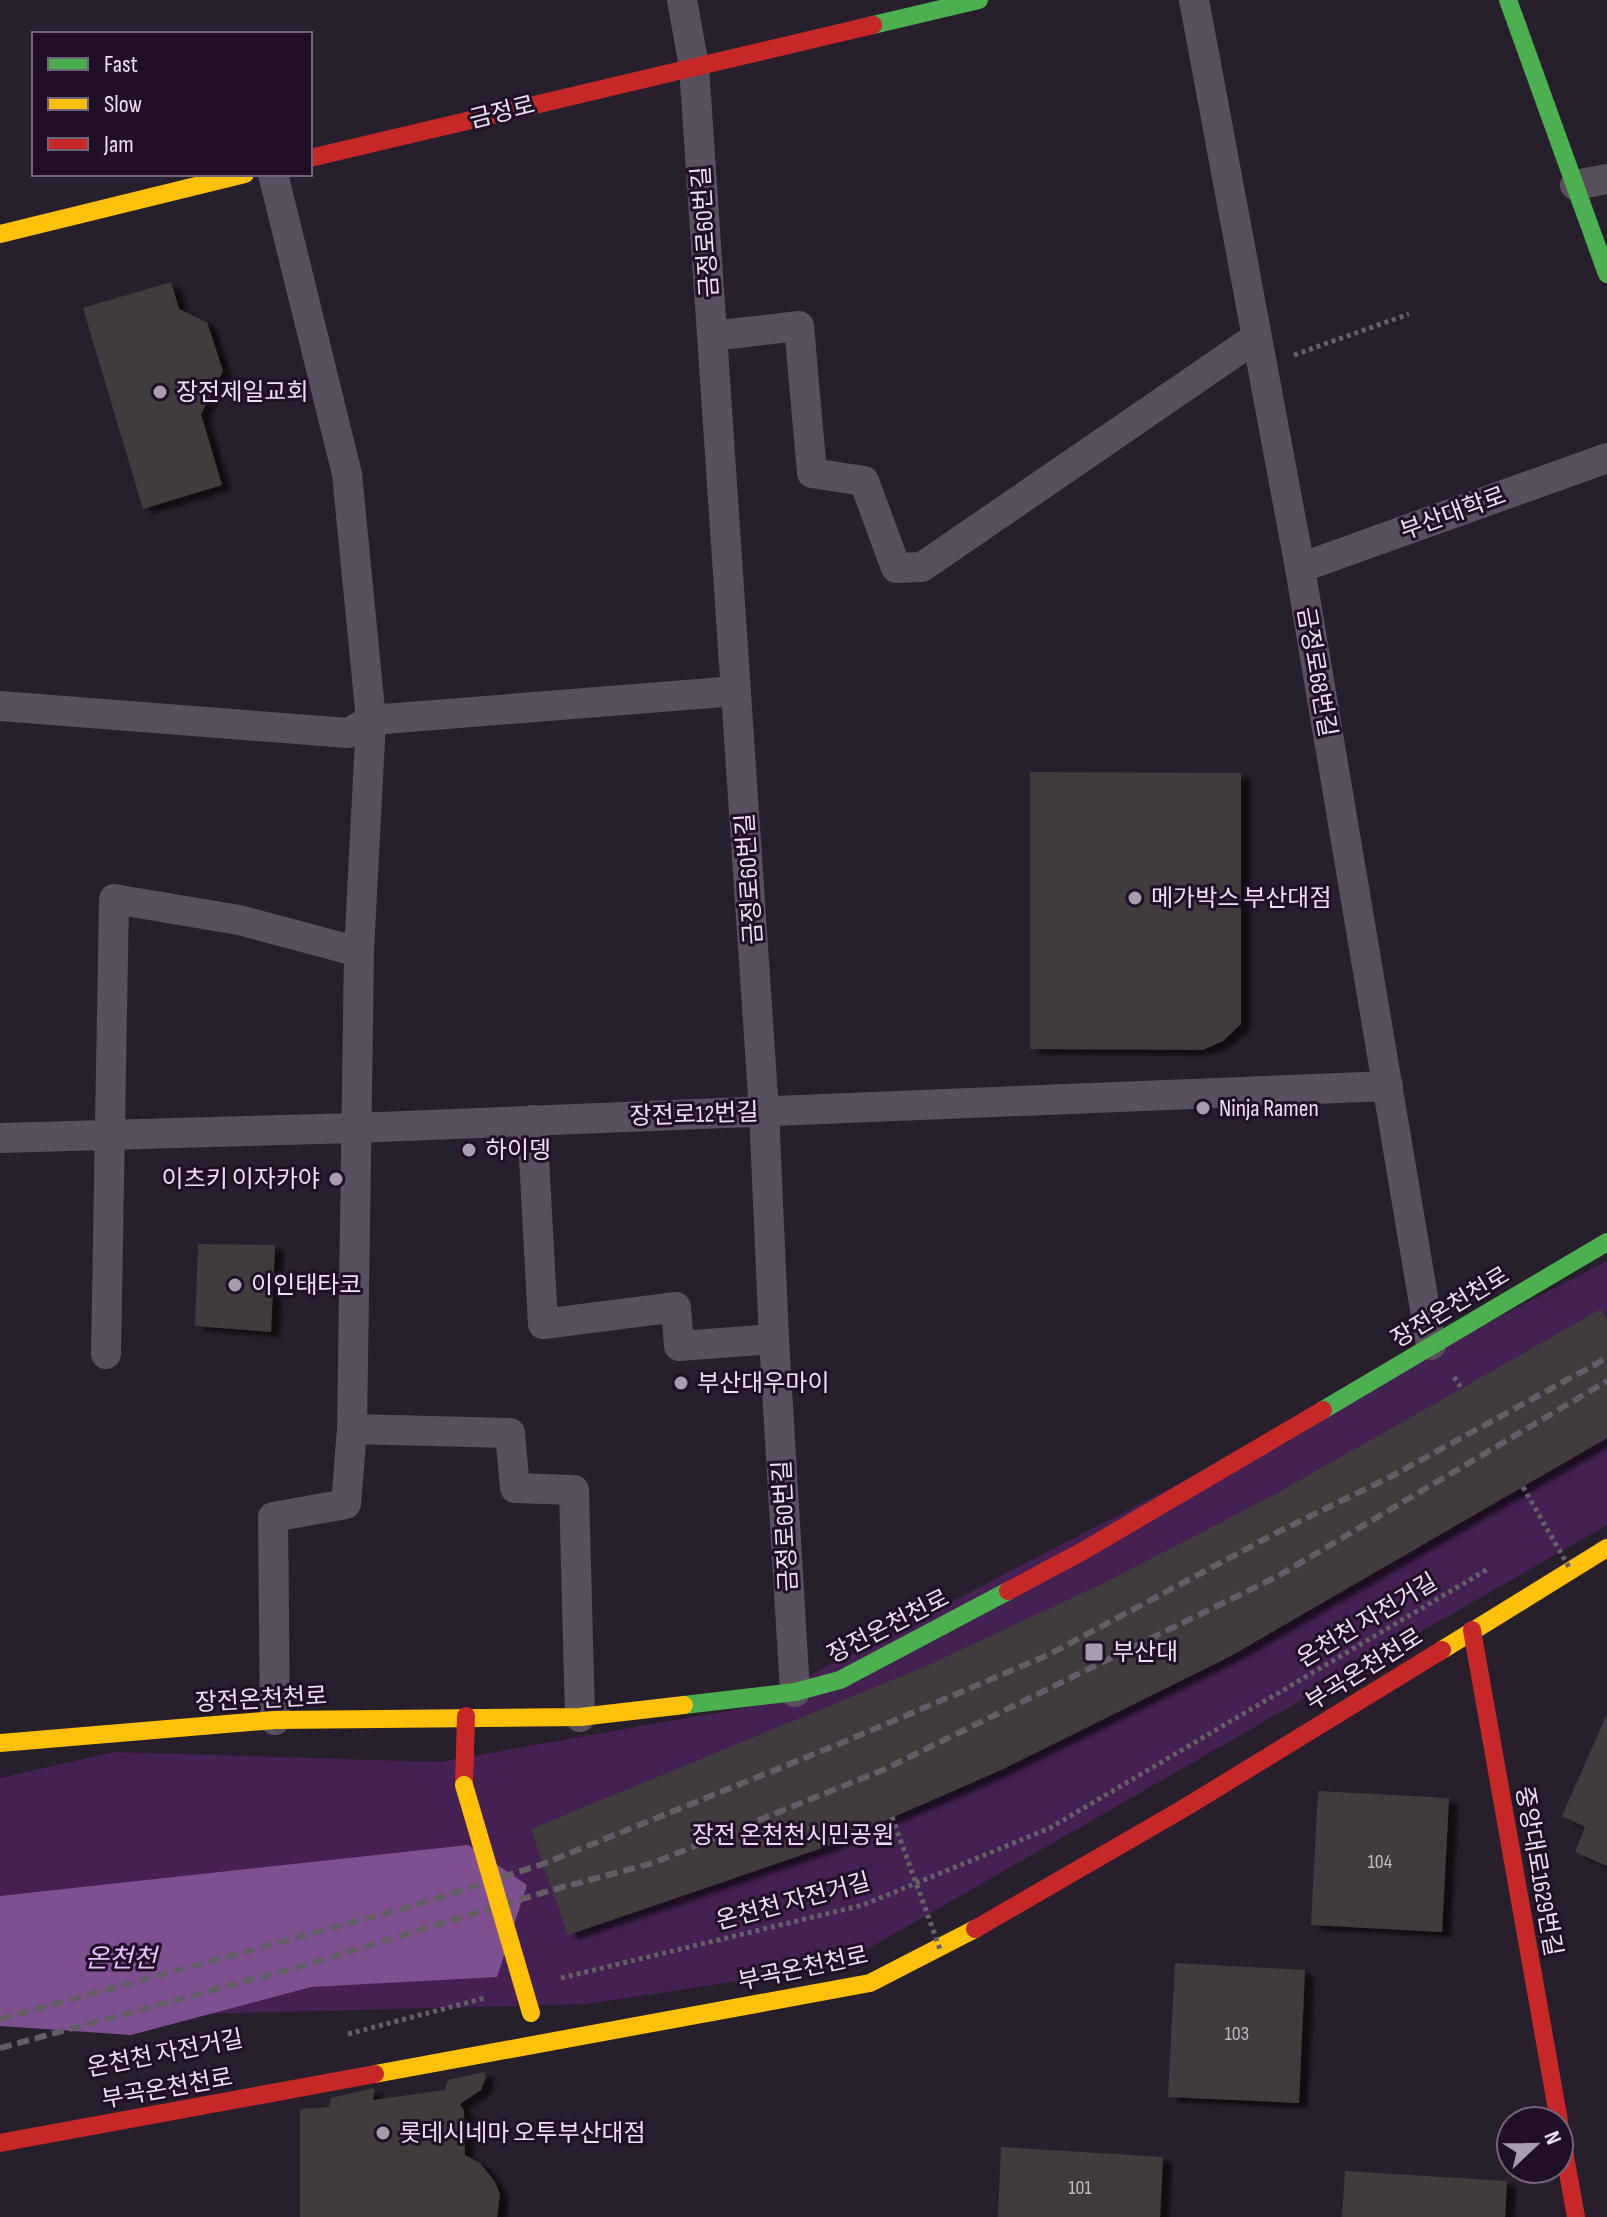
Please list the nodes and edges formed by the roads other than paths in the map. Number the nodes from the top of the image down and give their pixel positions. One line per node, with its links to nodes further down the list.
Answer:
1 (682, 0): 5 (street)
2 (979, 0): 5 (main road, 금정로)
3 (1194, 0): 14 (street, 금정로68번길)
4 (1508, 0): 10 (main road)
5 (694, 66): 6 (main road, 금정로); 13 (street, 금정로60번길)
6 (312, 158)
7 (237, 176): 11 (main road)
8 (273, 176): 19 (street)
9 (1607, 179): 10 (street)
10 (1575, 185): 12 (main road)
11 (0, 234)
12 (1607, 274)
13 (712, 336): 14 (street); 17 (street, 금정로60번길)
14 (1260, 352): 16 (street, 금정로68번길)
15 (1607, 458): 16 (street, 부산대학로)
16 (1300, 568): 21 (street, 금정로68번길)
17 (736, 691): 19 (street); 22 (street, 금정로60번길)
18 (0, 706): 19 (street)
19 (371, 720): 20 (street)
20 (359, 952): 24 (street); 25 (street)
21 (1388, 1086): 22 (street, 장전로12번길); 29 (street, 금정로68번길)
22 (764, 1111): 23 (street, 장전로12번길); 28 (street, 금정로60번길)
23 (532, 1120): 24 (street, 장전로12번길); 28 (street)
24 (355, 1128): 25 (street, 장전로12번길); 31 (street)
25 (108, 1135): 26 (street, 장전로12번길); 30 (street)
26 (0, 1138)
27 (1607, 1242): 29 (main road, 장전온천천로)
28 (774, 1339): 34 (street, 금정로60번길)
29 (1431, 1345): 34 (main road, 장전온천천로)
30 (106, 1354)
31 (352, 1429): 36 (street); 37 (street)
32 (1607, 1548): 33 (main road, 부곡온천천로)
33 (1472, 1630): 39 (main road, 부곡온천천로); 40 (main road, 중앙대로1629번길)
34 (795, 1692): 36 (main road, 장전온천천로)
35 (466, 1716): 36 (main road, 장전온천천로); 37 (main road, 장전온천천로); 39 (main road, bridge)
36 (580, 1717)
37 (275, 1720): 38 (main road, 장전온천천로)
38 (0, 1743)
39 (540, 2044): 41 (main road, 부곡온천천로)
40 (1556, 2105)
41 (0, 2143)
42 (1570, 2185): 43 (main road, 중앙대로1629번길)
43 (1576, 2217)

